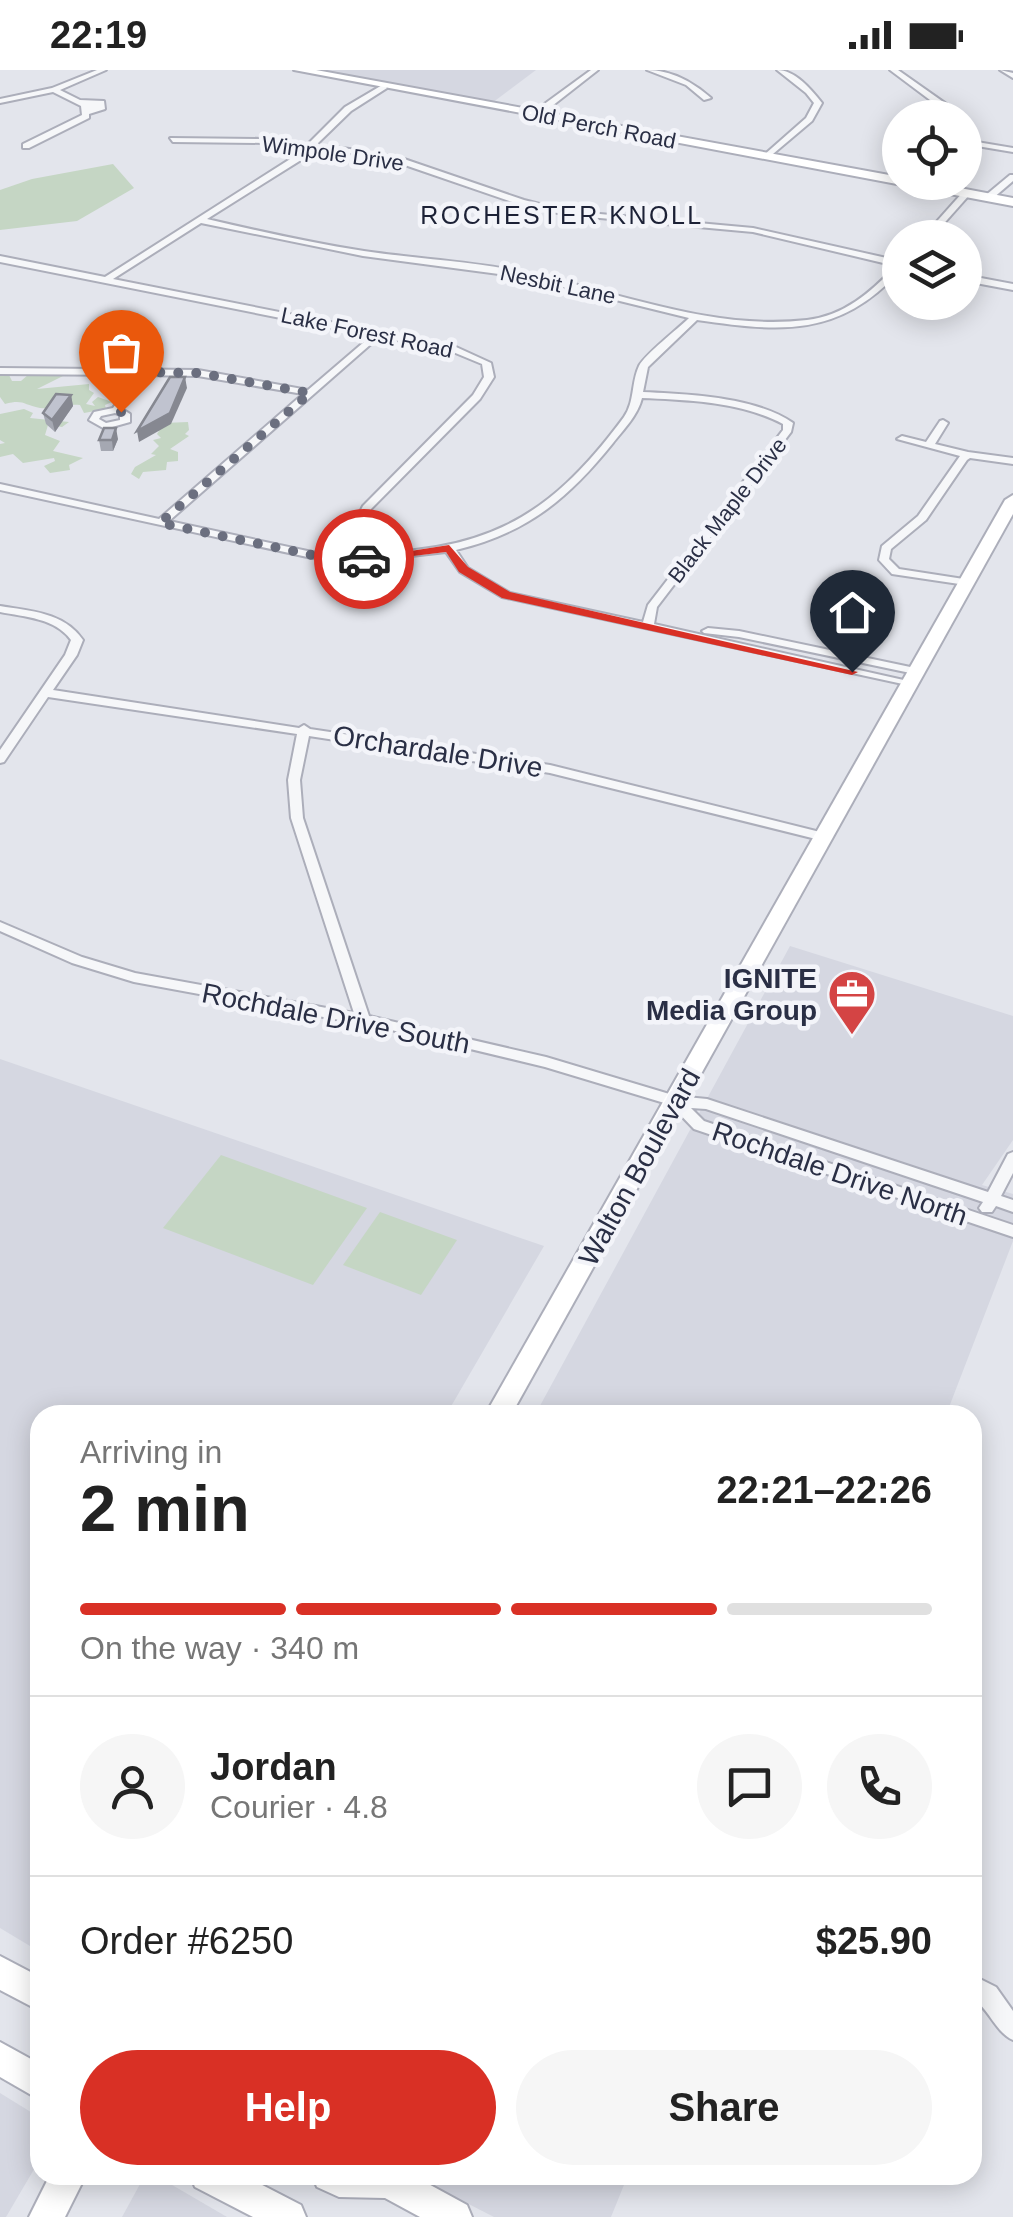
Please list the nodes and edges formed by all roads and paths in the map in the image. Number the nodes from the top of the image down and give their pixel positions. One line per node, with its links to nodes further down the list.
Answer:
1 (103, 70): 10 (street)
2 (299, 70): 9 (main road, Old Perch Road)
3 (595, 70): 16 (street)
4 (650, 70): 11 (street)
5 (780, 70): 22 (street)
6 (893, 70): 12 (street)
7 (1002, 70): 8 (street)
8 (1013, 76)
9 (384, 86): 16 (main road, Old Perch Road); 18 (street)
10 (54, 90): 13 (street); 14 (street)
11 (707, 98)
12 (937, 100)
13 (0, 101)
14 (79, 102): 15 (street); 15 (street)
15 (87, 112): 20 (street)
16 (536, 115): 22 (main road, Old Perch Road)
17 (172, 140): 18 (street, Wimpole Drive)
18 (312, 145): 29 (street); 32 (street, Wimpole Drive)
19 (982, 145): 21 (street)
20 (26, 146)
21 (1013, 150)
22 (767, 157): 24 (main road, Old Perch Road)
23 (1013, 177): 26 (street)
24 (882, 178)
25 (982, 197): 26 (main road)
26 (989, 198): 28 (main road)
27 (961, 200): 30 (street)
28 (1013, 202)
29 (198, 220): 33 (street); 37 (street, Nesbit Lane)
30 (943, 220)
31 (0, 259): 33 (street, Lake Forest Road)
32 (882, 261)
33 (109, 278): 38 (street, Lake Forest Road)
34 (982, 281): 36 (street)
35 (882, 283): 37 (street, Nesbit Lane)
36 (1013, 287)
37 (694, 317): 42 (street)
38 (378, 334): 41 (street); 53 (street, Lake Forest Road)
39 (0, 371): 40 (street)
40 (138, 372): 41 (street); 43 (street)
41 (310, 393): 51 (street)
42 (638, 396): 52 (street); 56 (street, Black Maple Drive)
43 (116, 410)
44 (943, 423): 46 (street)
45 (902, 439): 46 (street)
46 (928, 445): 47 (street)
47 (968, 455): 48 (street); 54 (street)
48 (1013, 461)
49 (0, 486): 51 (street)
50 (1013, 500): 54 (main road, Walton Boulevard)
51 (160, 523): 53 (street)
52 (449, 548): 53 (street); 56 (street)
53 (342, 557)
54 (966, 582): 57 (main road, Walton Boulevard)
55 (0, 609): 58 (street)
56 (648, 626): 57 (street)
57 (912, 678): 61 (main road, Walton Boulevard)
58 (46, 692): 59 (street, Orchardale Drive); 60 (street)
59 (304, 729): 61 (street, Orchardale Drive); 63 (street)
60 (0, 759)
61 (824, 837): 64 (main road, Walton Boulevard)
62 (0, 926): 63 (street, Rochdale Drive South)
63 (364, 1019): 64 (street, Rochdale Drive South)
64 (676, 1101): 66 (street); 68 (street, Rochdale Drive North); 70 (main road, Walton Boulevard)
65 (1013, 1158): 66 (street)
66 (991, 1199): 67 (street); 68 (street)
67 (1013, 1206)
68 (982, 1220): 69 (street, Rochdale Drive North)
69 (1013, 1230)
70 (504, 1405)
71 (0, 1972): 72 (main road)
72 (30, 1989)
73 (982, 1992): 74 (street)
74 (1013, 2029)
75 (0, 2058): 76 (main road)
76 (30, 2077)
77 (64, 2185): 80 (main road)
78 (226, 2185): 81 (main road)
79 (395, 2185): 82 (main road)
80 (46, 2217)
81 (288, 2217)
82 (455, 2217)

